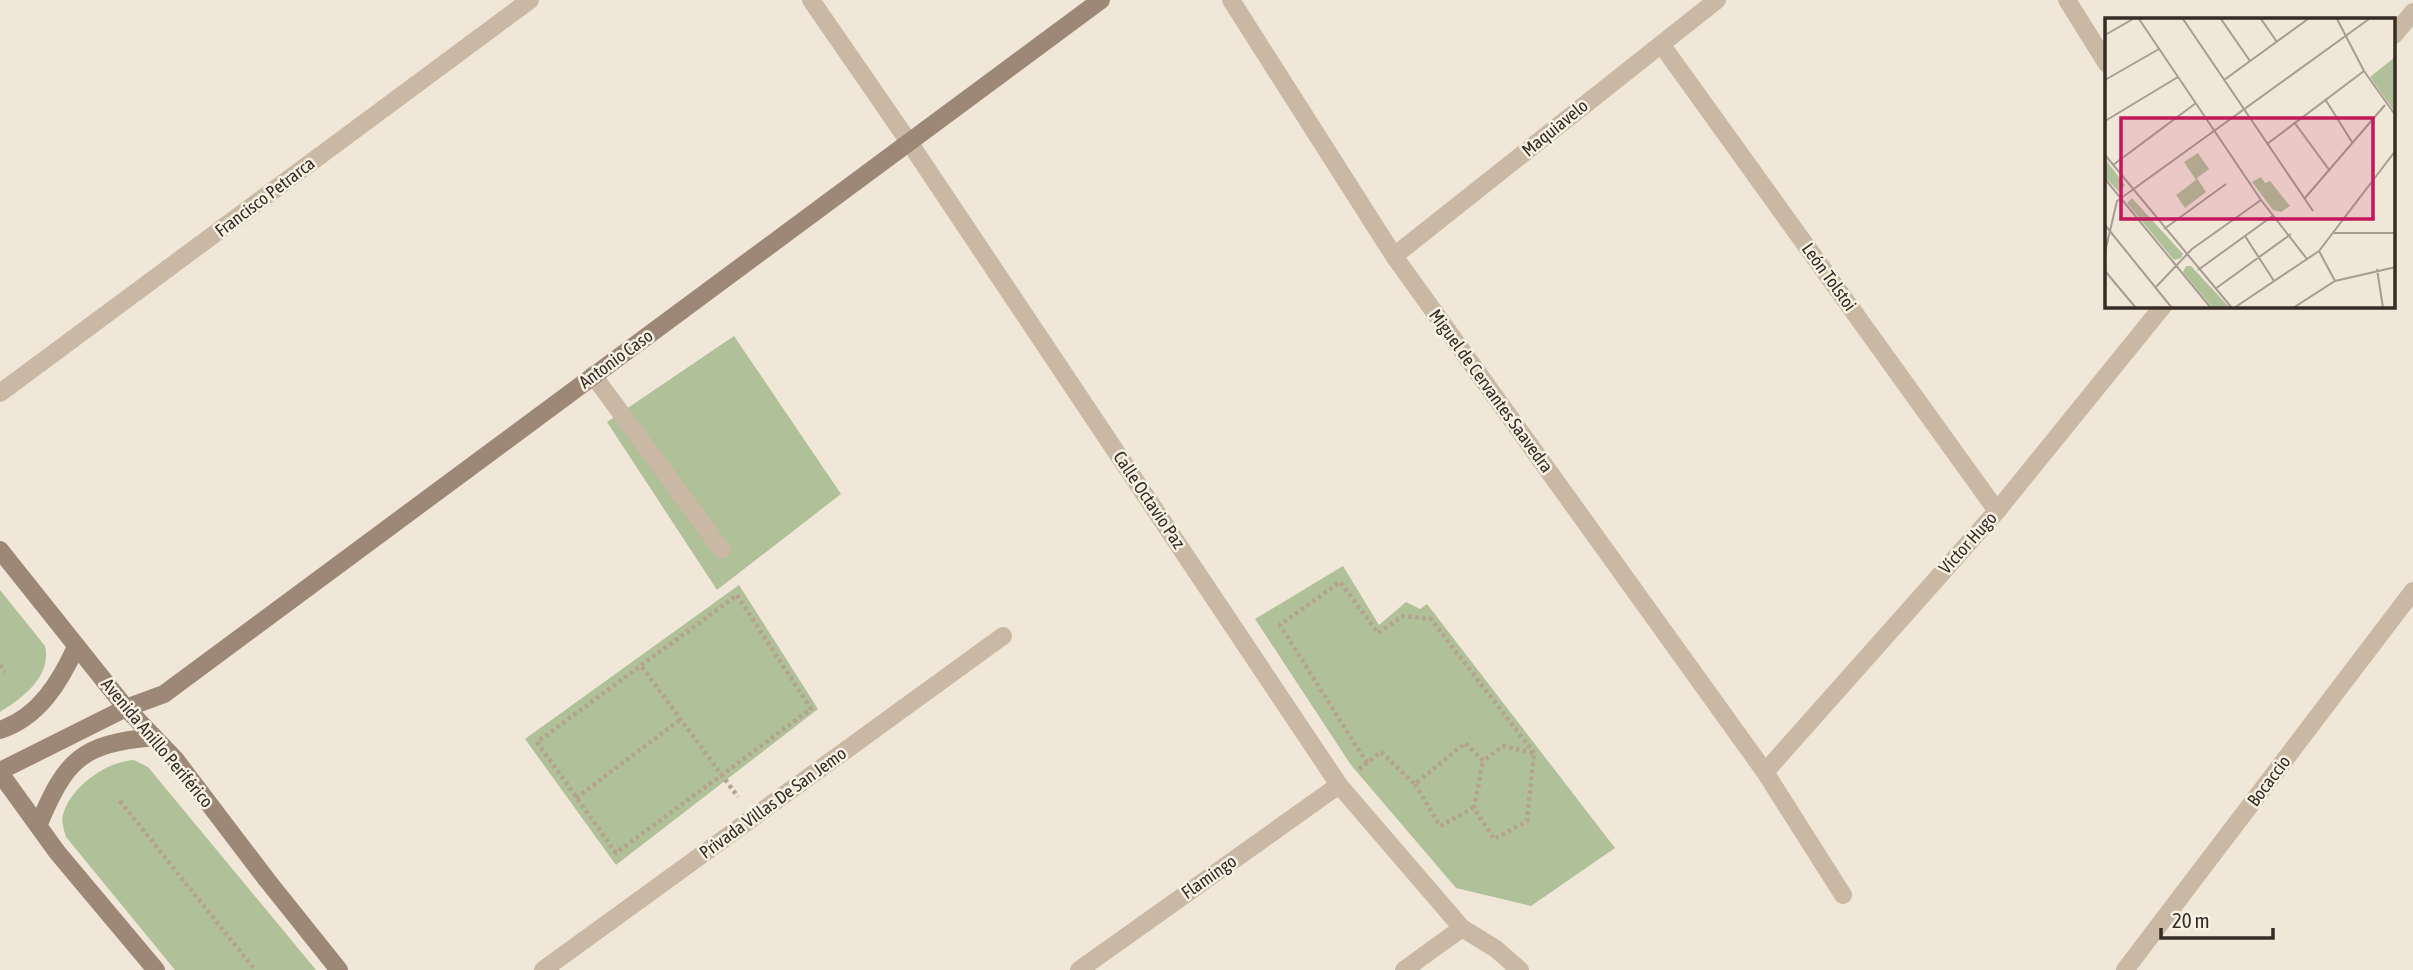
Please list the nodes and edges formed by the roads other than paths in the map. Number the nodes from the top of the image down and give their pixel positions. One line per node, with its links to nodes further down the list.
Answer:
1 (530, 0): 15 (street, Francisco Petrarca)
2 (811, 0): 11 (street, Calle Octavio Paz)
3 (1101, 0): 11 (street, Antonio Caso)
4 (1231, 0): 12 (street, Miguel de Cervantes Saavedra)
5 (1717, 0): 9 (street, Maquiavelo)
6 (2067, 0): 10 (street)
7 (2413, 12): 8 (street)
8 (2396, 33)
9 (1661, 44): 12 (street, Maquiavelo); 16 (street, León Tolstoi)
10 (2105, 61)
11 (909, 142): 14 (street, Antonio Caso); 27 (street, Calle Octavio Paz)
12 (1394, 256): 26 (street, Miguel de Cervantes Saavedra)
13 (2161, 308): 16 (street, Víctor Hugo)
14 (593, 375): 18 (street); 22 (street, Antonio Caso)
15 (0, 393)
16 (1997, 511): 26 (street, Víctor Hugo)
17 (0, 550): 21 (street, Avenida Anillo Periférico)
18 (722, 550)
19 (2413, 591): 37 (street, Bocaccio)
20 (1003, 636): 33 (street, Privada Villas De San Jemo)
21 (76, 647): 22 (street, Avenida Anillo Periférico); 23 (street)
22 (127, 709): 24 (street, Avenida Anillo Periférico); 25 (street, Antonio Caso)
23 (0, 730)
24 (154, 737): 28 (street); 32 (street, Avenida Anillo Periférico)
25 (0, 772): 28 (street)
26 (1765, 772): 29 (street, Miguel de Cervantes Saavedra)
27 (1339, 785): 30 (street, Calle Octavio Paz); 34 (street, Flamingo)
28 (38, 826): 31 (street)
29 (1843, 895)
30 (1462, 928): 35 (street); 36 (street, Calle Octavio Paz)
31 (156, 970)
32 (339, 970)
33 (543, 970)
34 (1079, 970)
35 (1404, 970)
36 (1520, 970)
37 (2125, 970)

